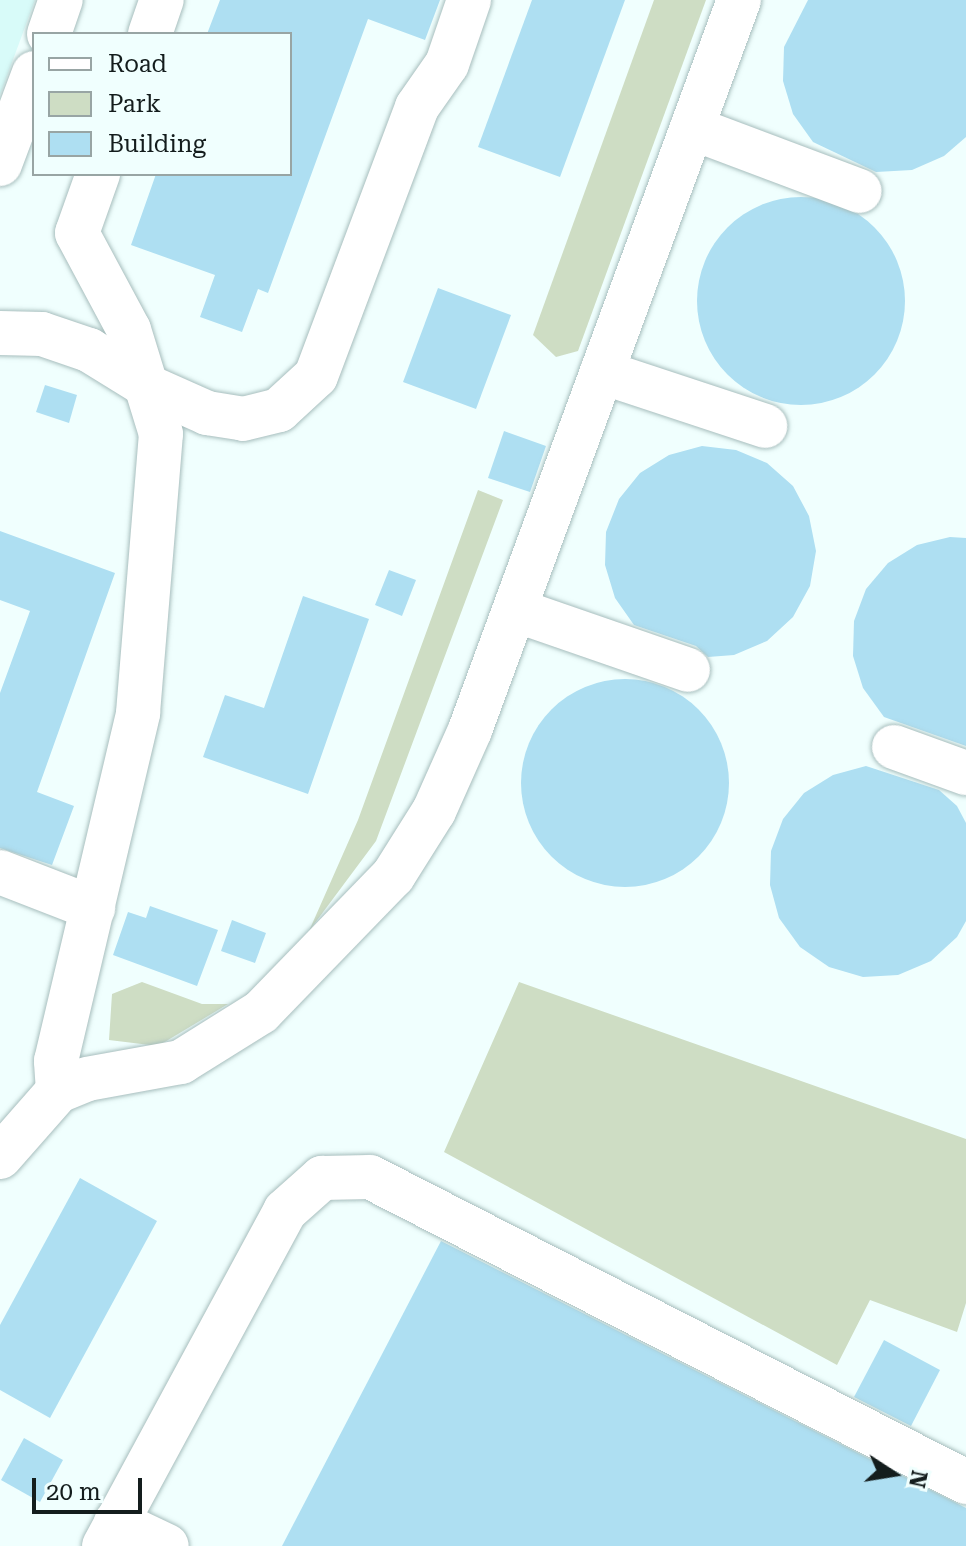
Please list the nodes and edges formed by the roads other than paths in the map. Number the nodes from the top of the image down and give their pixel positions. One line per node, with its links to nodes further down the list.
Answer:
1 (61, 0): 5 (street)
2 (162, 0): 6 (street)
3 (469, 0): 14 (street)
4 (739, 0): 8 (street)
5 (50, 32)
6 (151, 32)
7 (32, 78): 9 (street)
8 (692, 128): 11 (street); 13 (street)
9 (0, 164)
10 (97, 176): 14 (street)
11 (860, 191)
12 (2, 333): 14 (street)
13 (602, 372): 15 (street); 16 (street)
14 (149, 387): 21 (street)
15 (765, 426)
16 (515, 610): 17 (street); 22 (street)
17 (688, 670)
18 (894, 747): 19 (street)
19 (966, 773)
20 (0, 872): 21 (street)
21 (93, 908): 22 (street)
22 (58, 1091): 23 (street)
23 (0, 1157)
24 (966, 1482): 25 (street)
25 (110, 1534): 26 (street)
26 (167, 1546)

